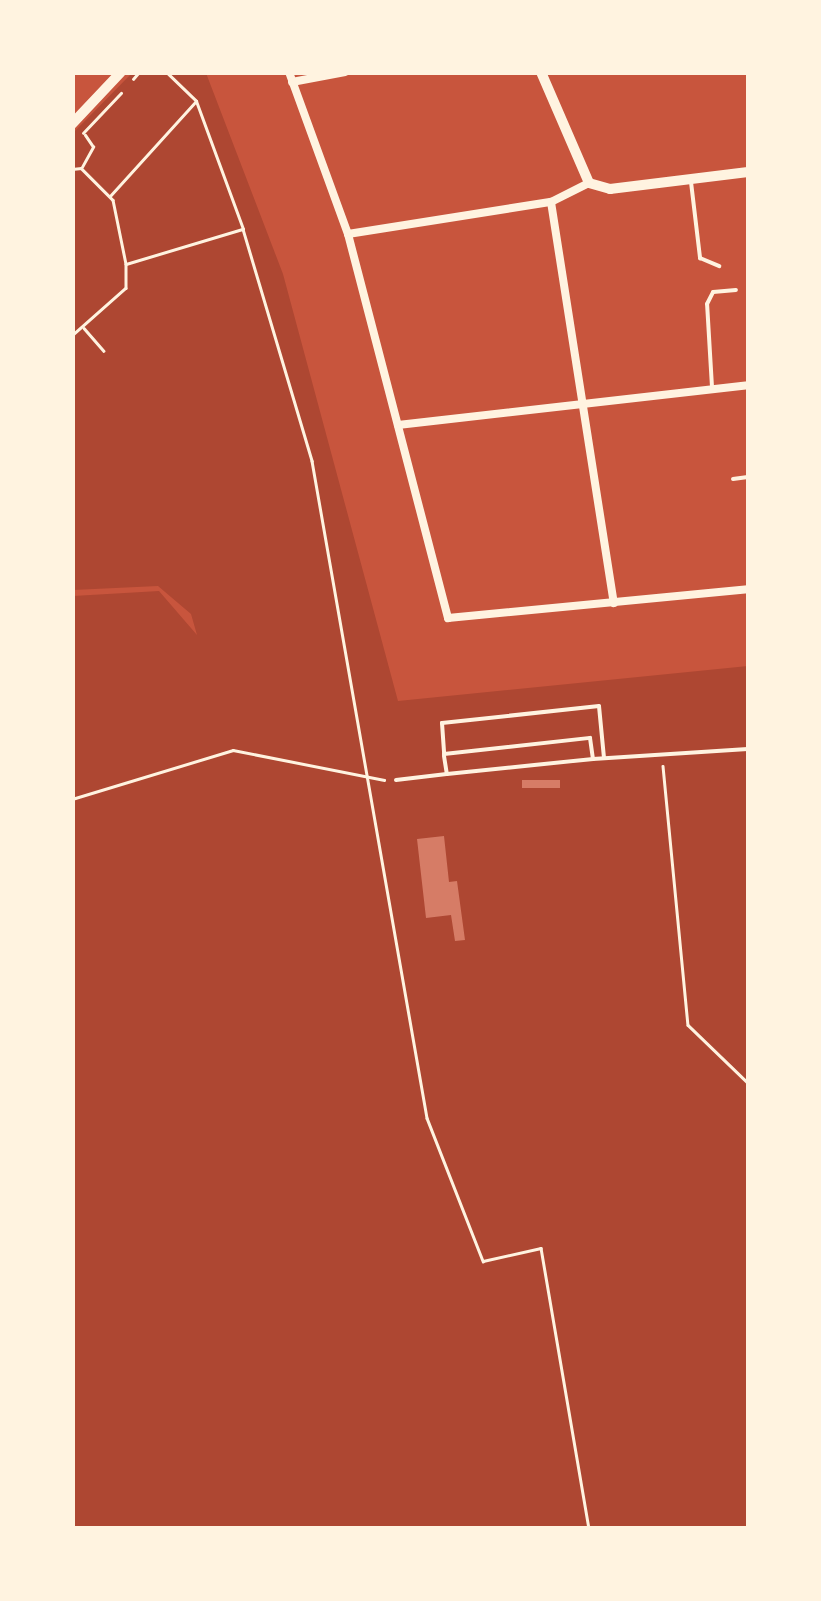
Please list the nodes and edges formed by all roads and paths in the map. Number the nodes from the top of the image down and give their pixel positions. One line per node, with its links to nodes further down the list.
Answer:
1 (122, 72): 7 (street)
2 (166, 72): 6 (path)
3 (345, 72): 5 (street)
4 (541, 72): 13 (street)
5 (290, 77): 17 (street)
6 (196, 101): 14 (path); 16 (path)
7 (72, 124)
8 (84, 134): 9 (path)
9 (81, 168): 10 (path); 14 (path)
10 (72, 169)
11 (748, 172): 12 (street)
12 (691, 179): 13 (street); 19 (lane)
13 (590, 183): 15 (street)
14 (109, 197): 18 (path)
15 (551, 202): 17 (street); 26 (street)
16 (243, 229): 18 (path); 38 (path)
17 (348, 234): 27 (street)
18 (126, 264): 21 (path)
19 (719, 266)
20 (736, 290): 25 (lane)
21 (83, 327): 22 (path); 23 (path)
22 (72, 336)
23 (104, 351)
24 (748, 385): 25 (street)
25 (712, 389): 26 (street)
26 (583, 403): 27 (street); 31 (street)
27 (398, 425): 31 (street)
28 (748, 477): 29 (lane)
29 (733, 479)
30 (748, 589): 31 (street)
31 (614, 602)
32 (748, 749): 33 (lane)
33 (662, 753): 35 (lane); 41 (path)
34 (444, 754): 35 (lane); 36 (lane); 37 (lane)
35 (604, 758): 36 (lane)
36 (593, 759): 37 (lane)
37 (447, 774): 39 (lane)
38 (363, 779): 39 (path); 40 (path); 42 (path)
39 (396, 780)
40 (72, 799)
41 (748, 1083)
42 (589, 1528)

